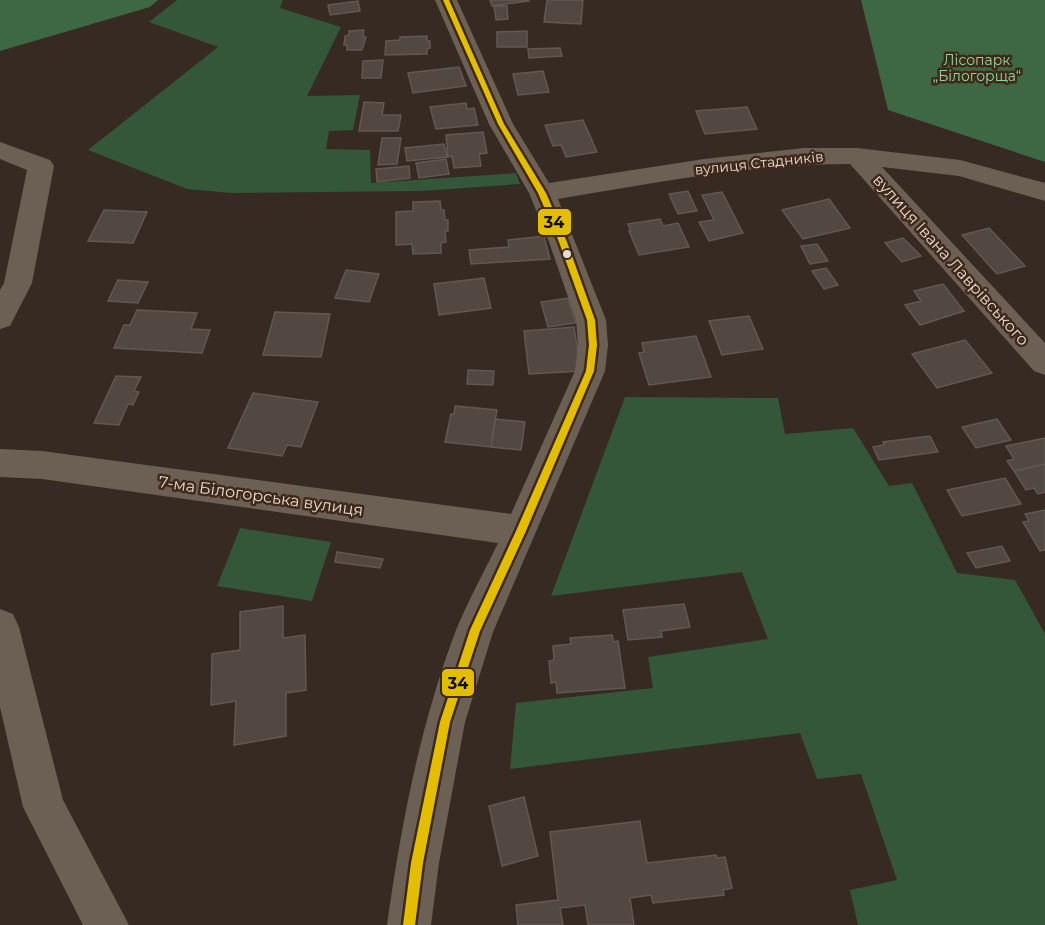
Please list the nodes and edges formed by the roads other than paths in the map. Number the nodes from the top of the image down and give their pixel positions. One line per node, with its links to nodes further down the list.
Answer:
1 (446, 0): 5 (street)
2 (0, 150): 6 (street)
3 (857, 156): 4 (street, вулиця Стадників); 5 (street, вулиця Стадників); 7 (street, вулиця Івана Лаврівського)
4 (1045, 192)
5 (542, 193): 9 (street)
6 (0, 318)
7 (1045, 363)
8 (0, 463): 9 (street, 7-ма Білогорська вулиця)
9 (521, 531): 12 (street)
10 (0, 627): 11 (street)
11 (106, 925)
12 (409, 925)

